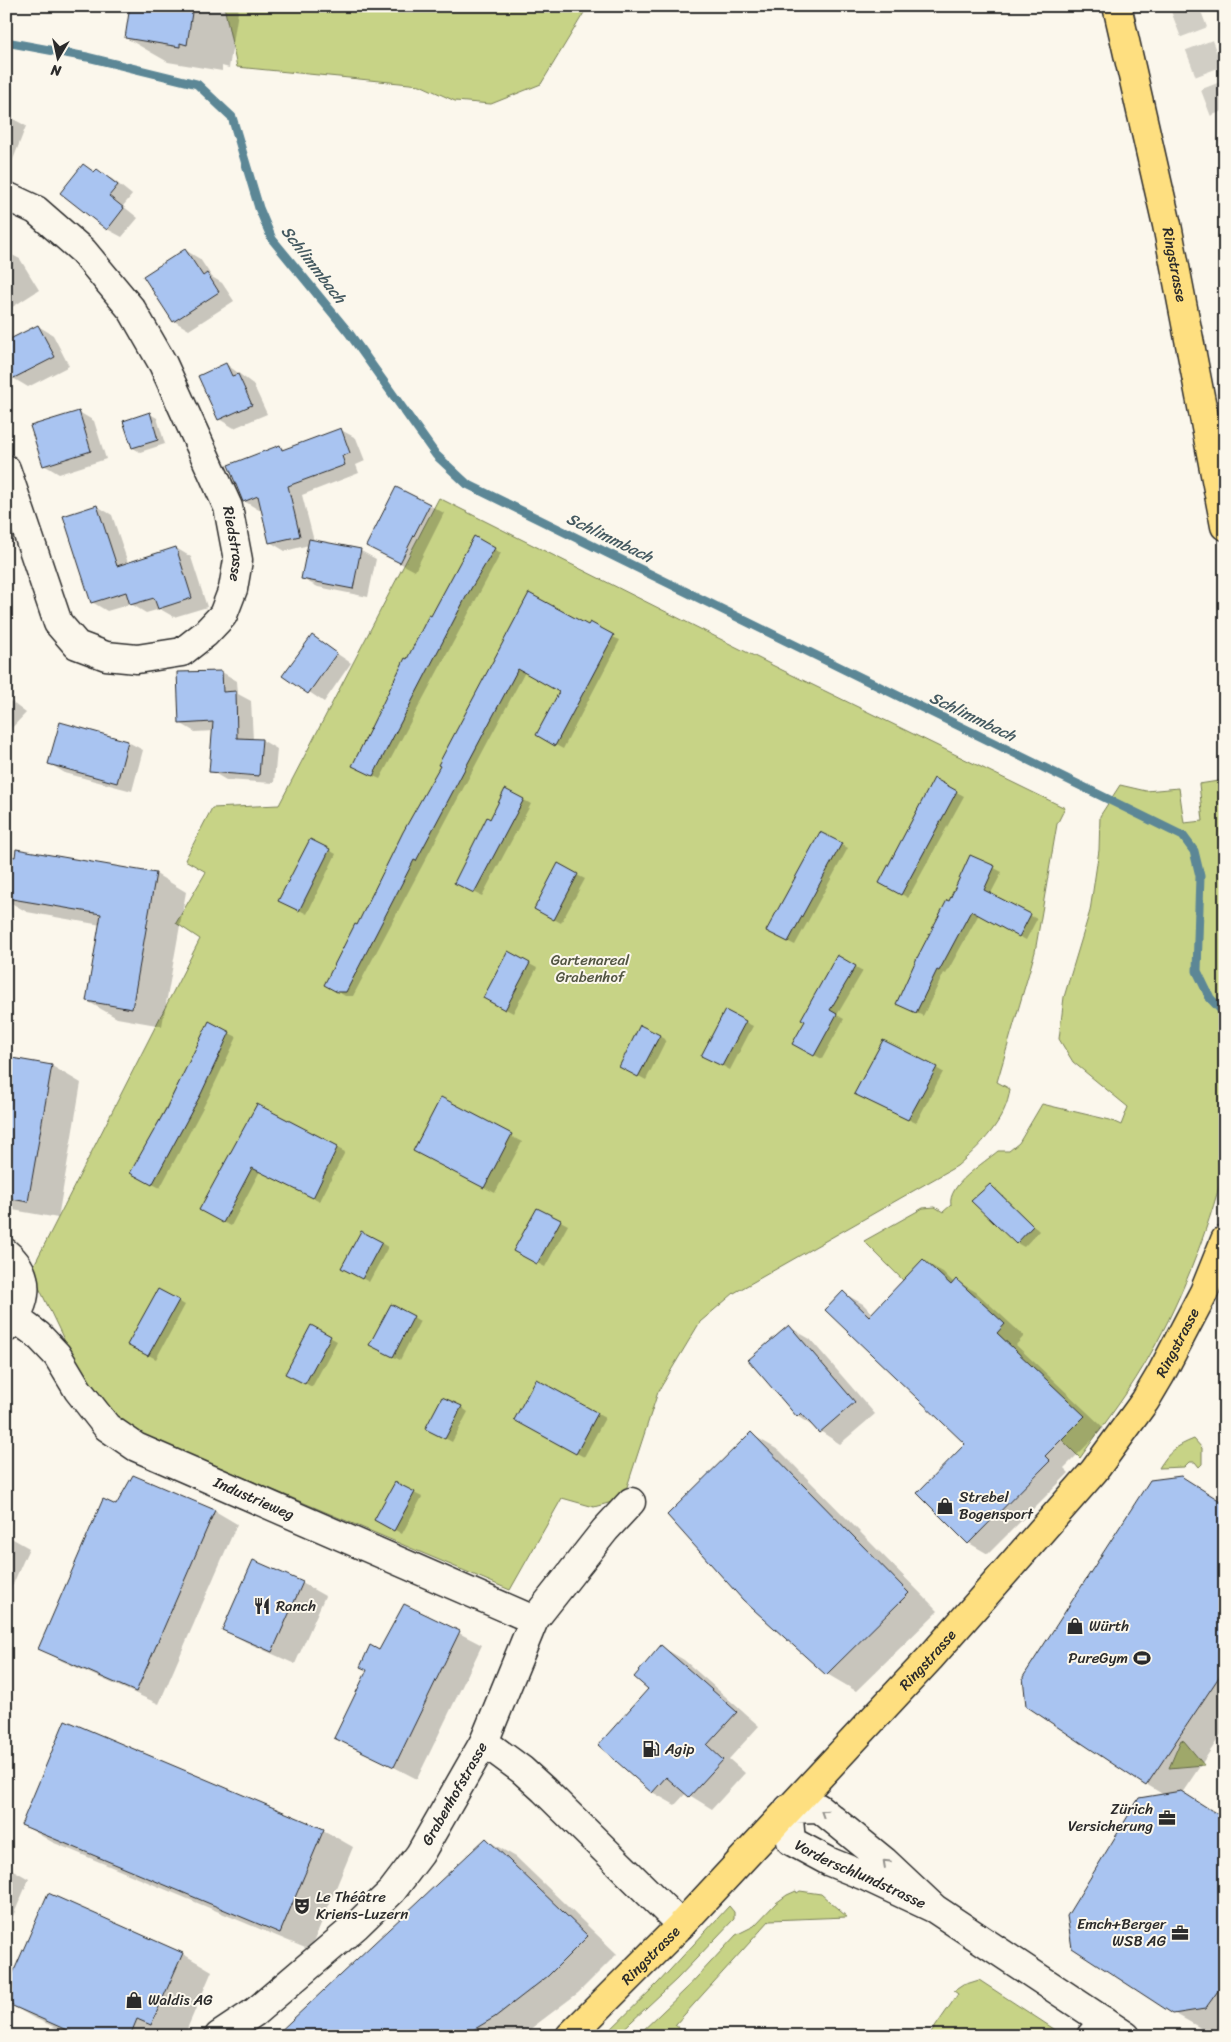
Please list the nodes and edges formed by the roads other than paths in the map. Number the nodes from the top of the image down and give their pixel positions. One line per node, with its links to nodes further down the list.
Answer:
1 (1118, 6): 4 (main road, Ringstrasse)
2 (6, 196): 3 (street, Riedstrasse)
3 (6, 469)
4 (1225, 526)
5 (1225, 1240): 11 (main road, Ringstrasse)
6 (6, 1253): 7 (street)
7 (11, 1323): 9 (street, Industrieweg)
8 (632, 1502): 9 (street, Grabenhofstrasse)
9 (534, 1620): 10 (street, Grabenhofstrasse)
10 (484, 1742): 13 (street); 15 (street, Grabenhofstrasse)
11 (788, 1809): 12 (street, Vorderschlundstrasse, one-way to 11); 12 (street, Vorderschlundstrasse); 13 (main road, Ringstrasse)
12 (935, 1908): 14 (street, Vorderschlundstrasse)
13 (681, 1924): 16 (main road, Ringstrasse)
14 (1098, 2028): 17 (street, Vorderschlundstrasse)
15 (219, 2036)
16 (570, 2036)
17 (1126, 2036)

